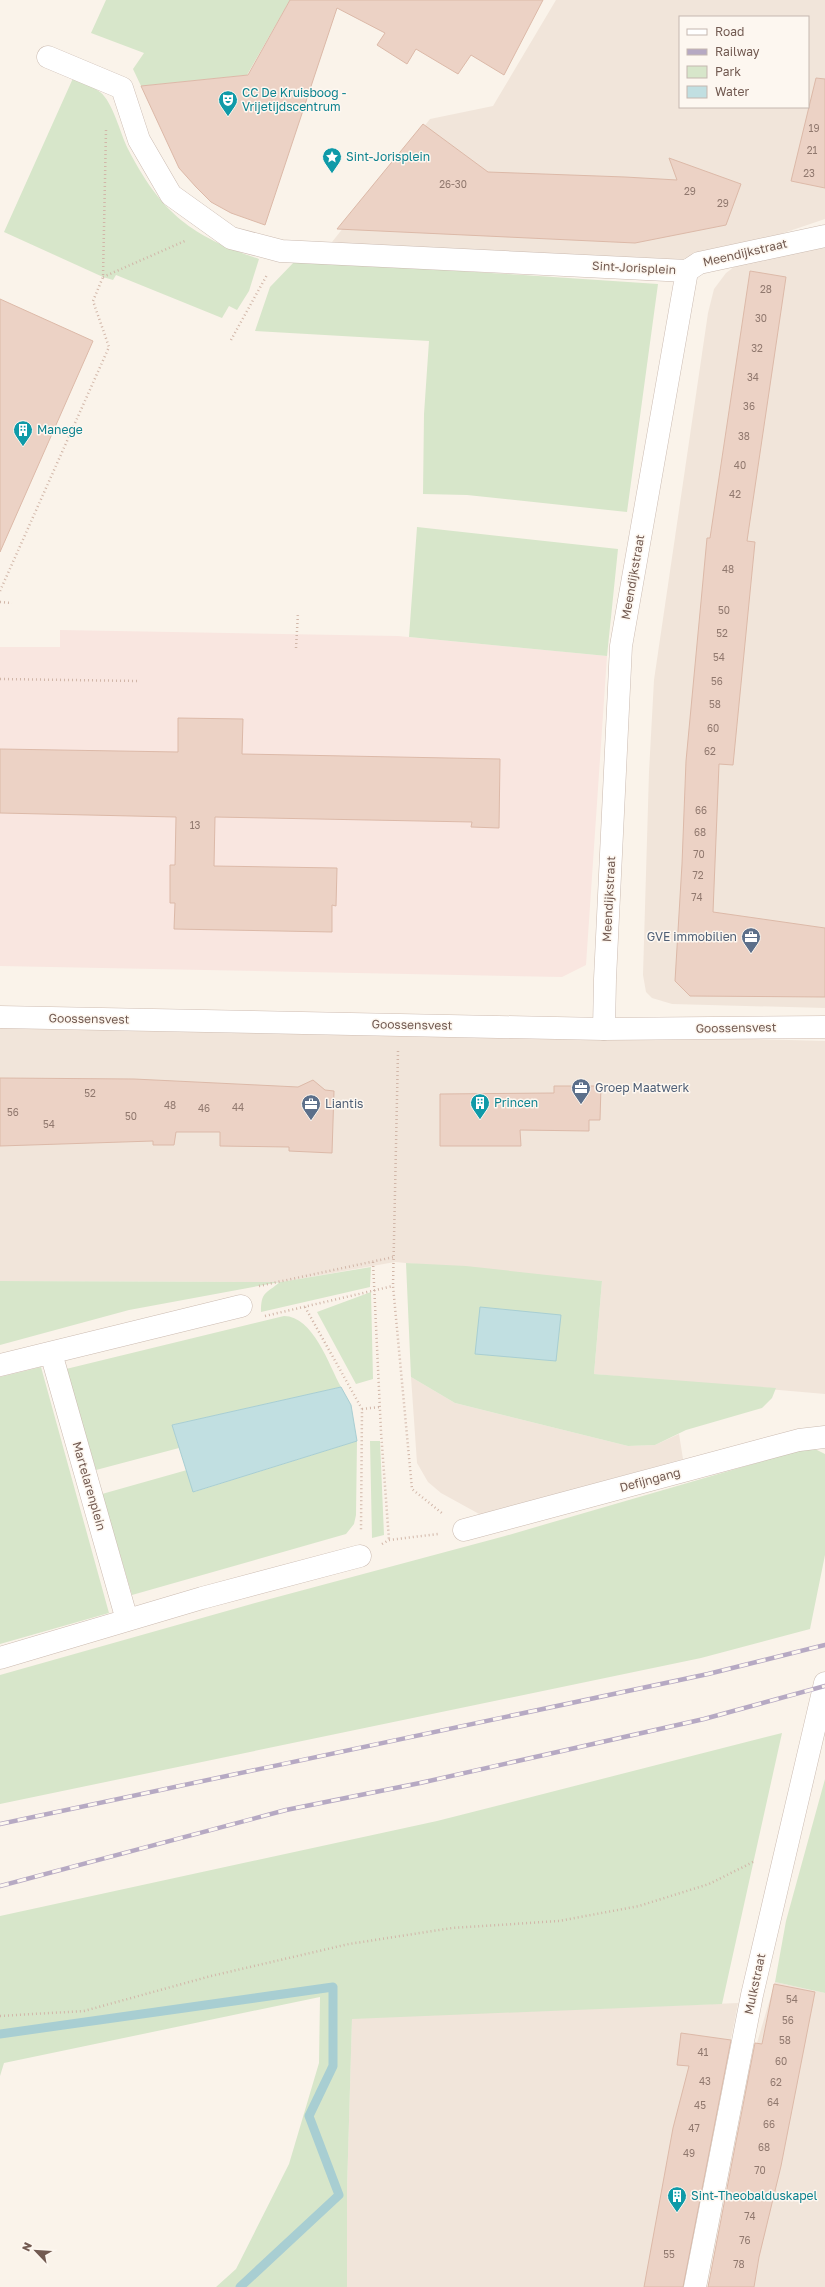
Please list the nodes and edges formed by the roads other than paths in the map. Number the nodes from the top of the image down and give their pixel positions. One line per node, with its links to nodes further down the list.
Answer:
1 (48, 56): 3 (street, Sint-Jorisplein)
2 (825, 236): 3 (street, Meendijkstraat)
3 (687, 271): 6 (street, Meendijkstraat)
4 (0, 1017): 6 (street, Goossensvest)
5 (825, 1027): 6 (street, Goossensvest)
6 (604, 1029)
7 (241, 1306): 8 (street)
8 (51, 1353): 9 (street); 13 (street, Martelarenplein)
9 (0, 1365)
10 (825, 1436): 11 (street, Defijngang)
11 (470, 1529)
12 (360, 1556): 13 (street)
13 (127, 1620): 14 (street)
14 (0, 1658)
15 (825, 1683): 16 (street, Mulkstraat)
16 (695, 2287)

